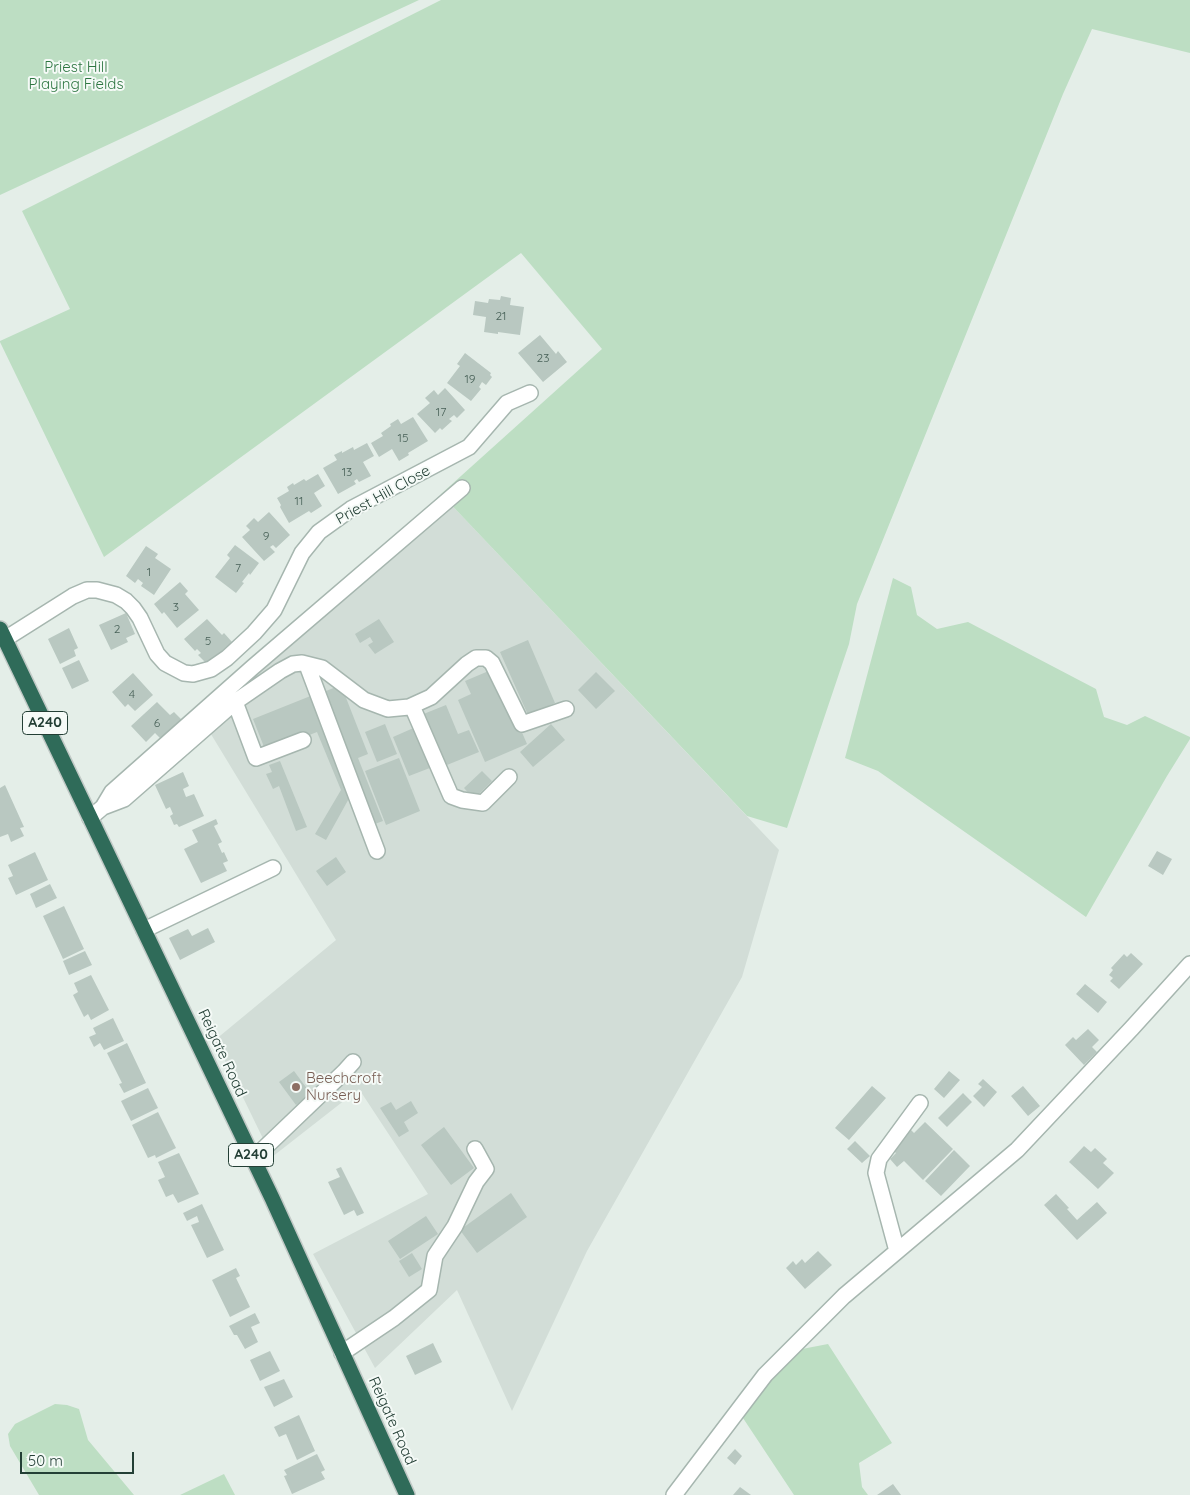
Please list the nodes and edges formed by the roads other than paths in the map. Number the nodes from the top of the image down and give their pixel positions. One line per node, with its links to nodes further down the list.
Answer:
1 (530, 393): 3 (street, Priest Hill Close)
2 (462, 488): 10 (street)
3 (2, 634): 11 (highway, Reigate Road / A240)
4 (307, 665): 5 (street); 6 (street); 12 (street)
5 (235, 702): 8 (street); 10 (street)
6 (412, 706): 7 (street); 9 (street)
7 (566, 709)
8 (303, 740)
9 (509, 777)
10 (102, 807): 11 (street)
11 (90, 818): 14 (highway, Reigate Road / A240)
12 (377, 851)
13 (273, 868): 14 (street)
14 (144, 930): 19 (highway, Reigate Road / A240)
15 (1190, 964): 20 (street)
16 (353, 1062): 19 (street)
17 (920, 1103): 20 (street)
18 (475, 1149): 21 (street)
19 (253, 1159): 21 (highway, Reigate Road / A240)
20 (898, 1251): 23 (street)
21 (342, 1353): 22 (highway, Reigate Road / A240)
22 (407, 1495)
23 (674, 1495)

